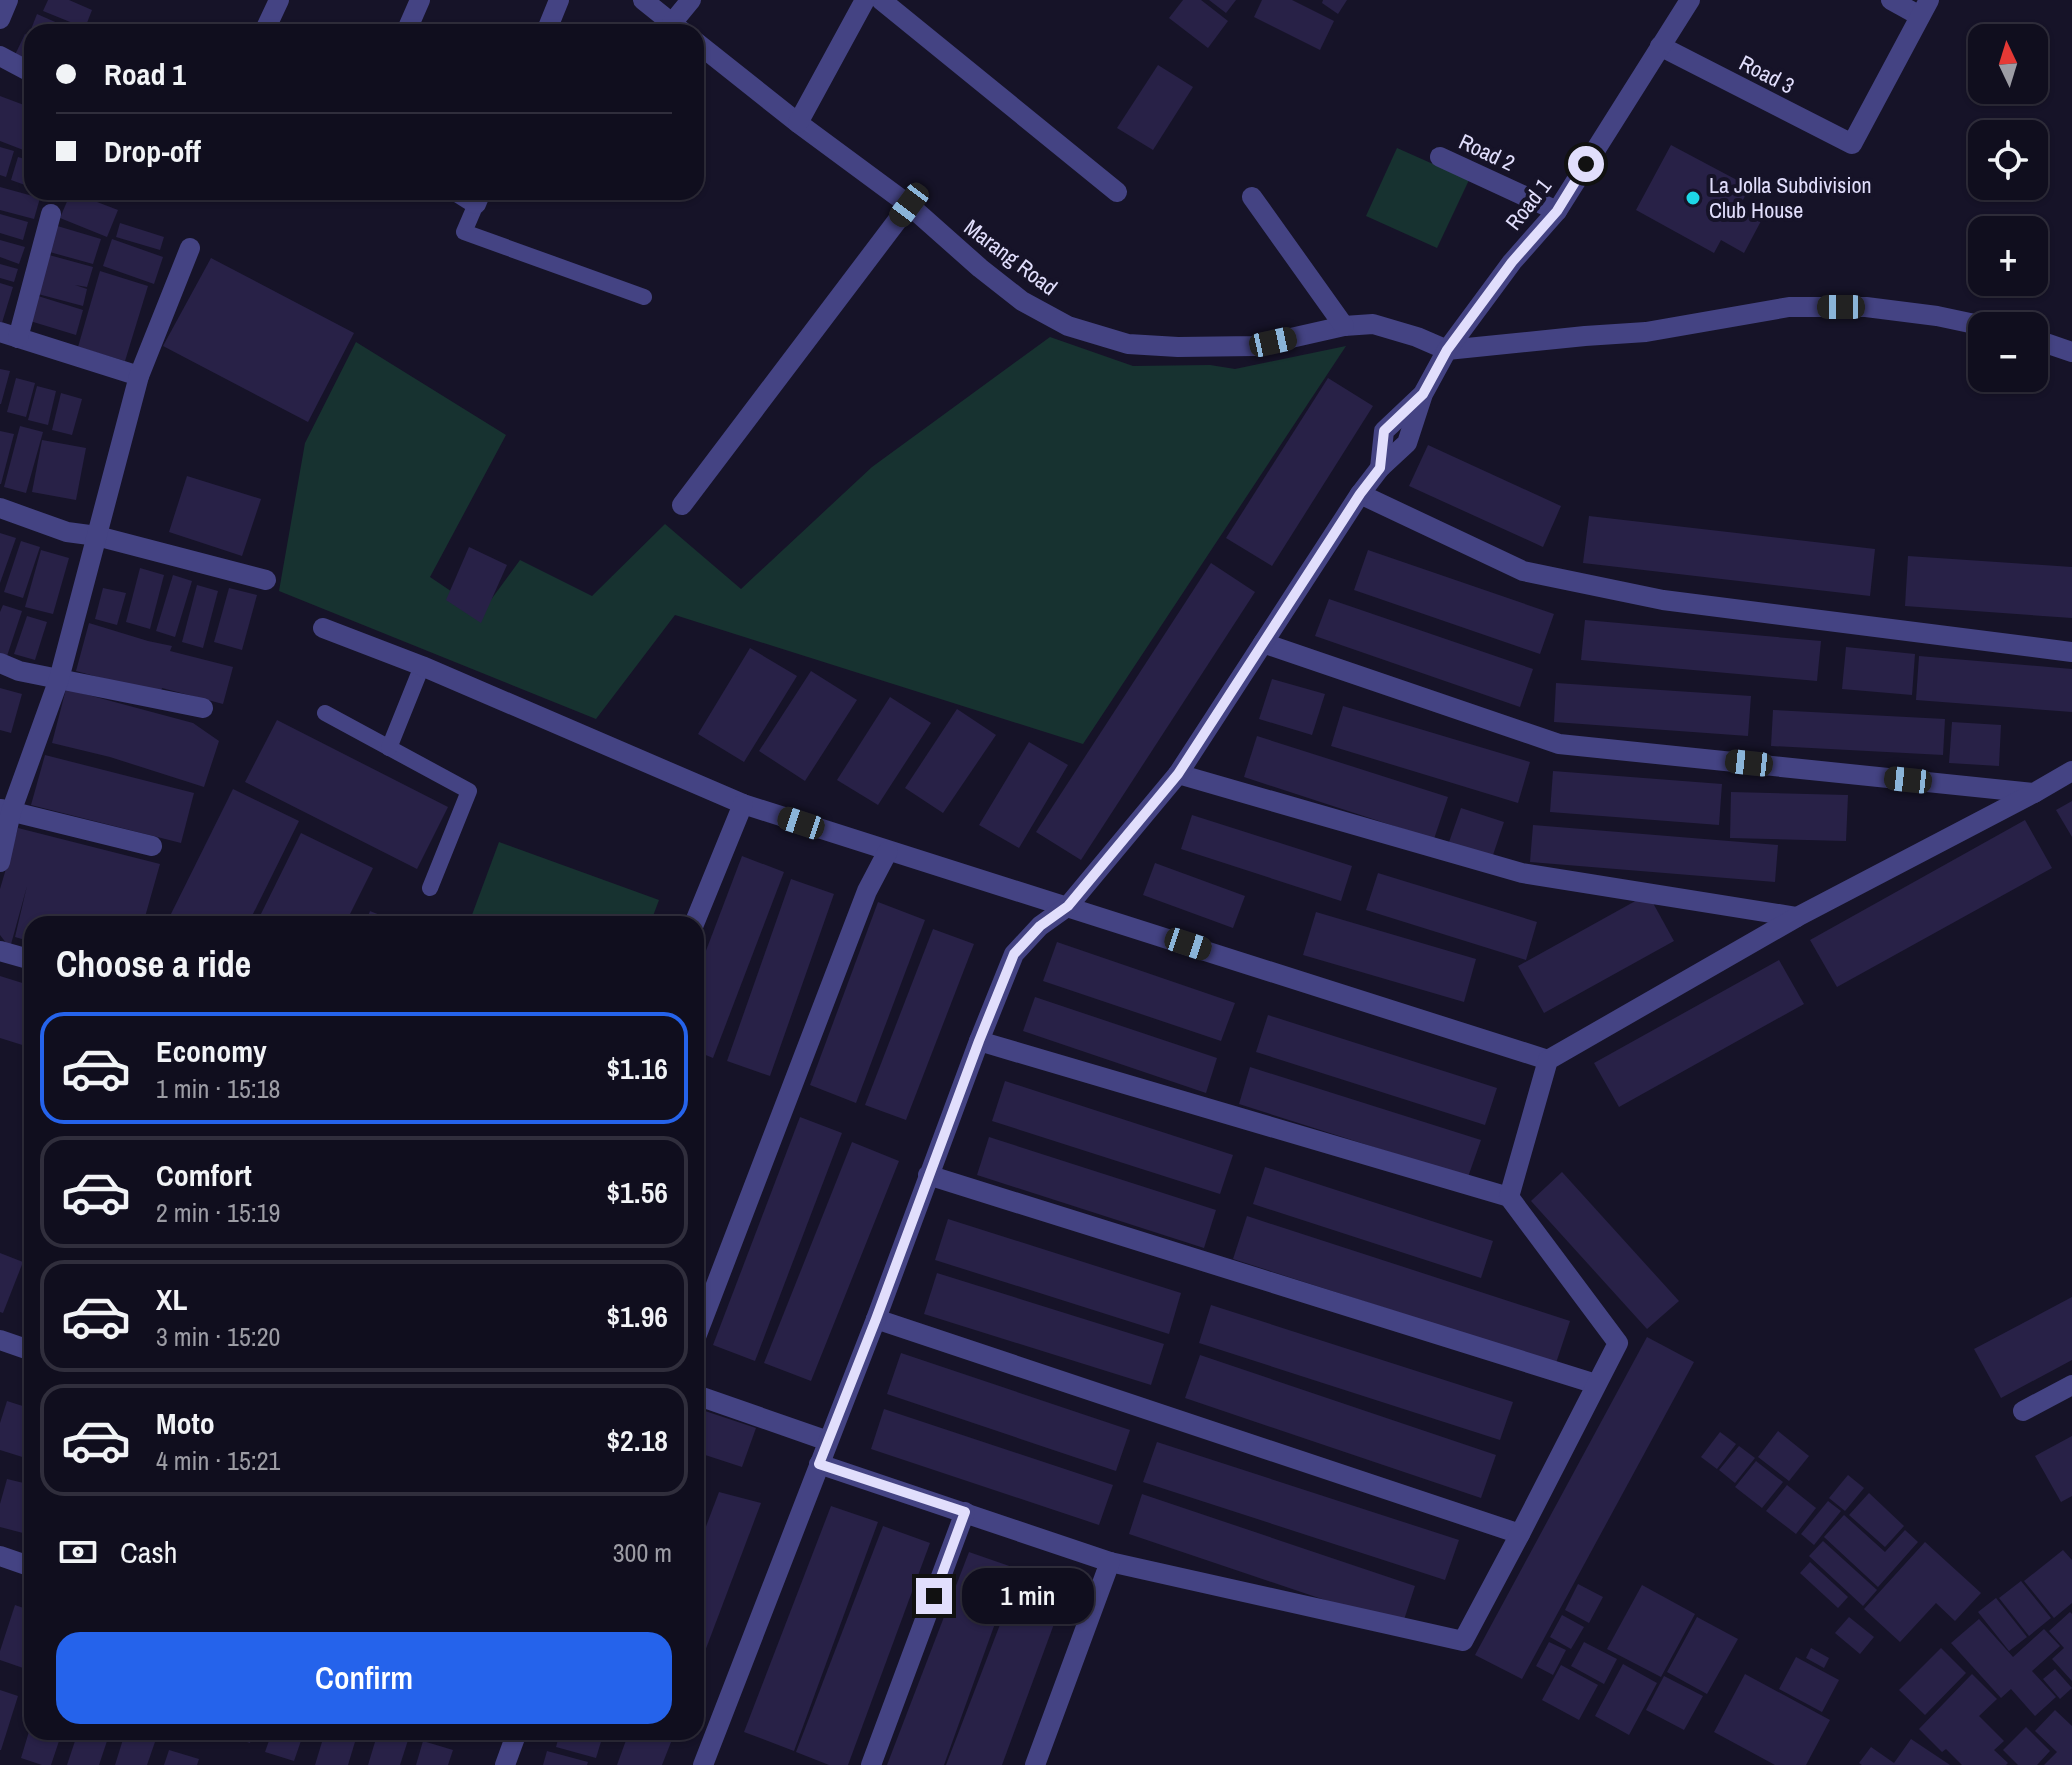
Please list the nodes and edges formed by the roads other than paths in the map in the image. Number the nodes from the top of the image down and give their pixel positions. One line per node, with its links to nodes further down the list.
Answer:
1 (8, 0): 12 (street)
2 (279, 0): 13 (street)
3 (420, 0): 14 (street)
4 (559, 0): 15 (street)
5 (643, 0): 16 (street)
6 (691, 0): 17 (street)
7 (865, 0): 22 (street)
8 (881, 0): 24 (street)
9 (1690, 0): 18 (street, Road 1)
10 (1891, 0): 11 (street)
11 (1924, 8): 18 (street, Road 3)
12 (0, 19)
13 (268, 24)
14 (410, 24)
15 (549, 24)
16 (672, 24)
17 (679, 24)
18 (1660, 46): 28 (street, Road 1)
19 (704, 48): 22 (street, Marang Road)
20 (0, 56): 21 (street)
21 (24, 69)
22 (798, 123): 27 (street, Marang Road)
23 (1440, 157): 28 (street, Road 2)
24 (1117, 192)
25 (1252, 197): 33 (street)
26 (477, 200): 31 (lane)
27 (909, 205): 33 (street, Marang Road); 40 (street)
28 (1557, 211): 36 (street, Road 1)
29 (51, 214): 34 (street)
30 (190, 248): 38 (street)
31 (644, 297)
32 (1968, 323): 36 (street)
33 (1344, 326): 36 (street, Marang Road)
34 (9, 335): 38 (street)
35 (2048, 344): 37 (street)
36 (1447, 350): 39 (street, Road 1)
37 (2072, 352)
38 (139, 376): 42 (street)
39 (1360, 494): 45 (street, Road 1); 46 (street)
40 (682, 505)
41 (0, 508): 42 (street)
42 (97, 536): 43 (street); 49 (street)
43 (266, 580)
44 (323, 628): 48 (street)
45 (1263, 643): 54 (street, Road 1); 55 (street)
46 (2072, 652)
47 (0, 663): 49 (street)
48 (422, 666): 52 (lane); 56 (street)
49 (59, 679): 50 (street); 57 (street)
50 (203, 708)
51 (325, 713): 52 (lane)
52 (389, 748): 61 (lane)
53 (2072, 771): 55 (street)
54 (1178, 774): 62 (street, Road 1); 64 (street)
55 (2034, 793): 64 (street)
56 (743, 804): 59 (street); 63 (street)
57 (6, 810): 58 (street); 60 (street)
58 (152, 846)
59 (888, 851): 62 (street); 71 (street)
60 (0, 862)
61 (430, 888)
62 (1068, 906): 67 (street, Road 1); 68 (street)
63 (697, 916)
64 (1797, 917): 68 (street)
65 (0, 951): 66 (street)
66 (24, 958)
67 (979, 1041): 69 (street, Road 1); 70 (street)
68 (1548, 1060): 70 (street)
69 (928, 1175): 72 (street, Road 1); 75 (street)
70 (1509, 1197): 75 (street)
71 (704, 1316)
72 (876, 1319): 79 (street, Road 1); 82 (street)
73 (0, 1340): 74 (street)
74 (24, 1348)
75 (1596, 1384): 82 (street)
76 (2072, 1385): 78 (street)
77 (704, 1398): 79 (street)
78 (2023, 1411)
79 (828, 1441): 80 (street, Road 1)
80 (819, 1464): 81 (street); 88 (street, Road 1)
81 (965, 1512): 84 (street); 89 (street)
82 (1520, 1534): 84 (street)
83 (0, 1556): 85 (street)
84 (1110, 1562): 90 (street)
85 (24, 1564)
86 (512, 1740): 87 (street)
87 (505, 1765)
88 (703, 1765)
89 (871, 1765)
90 (1035, 1765)

